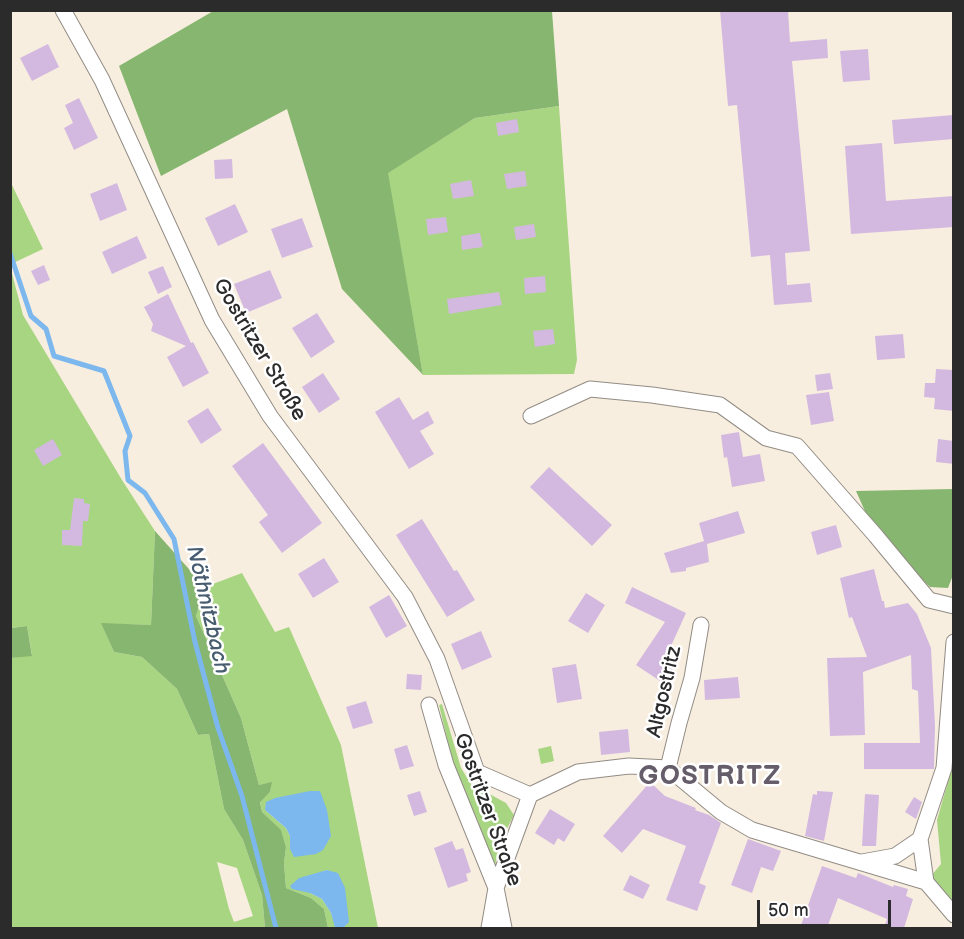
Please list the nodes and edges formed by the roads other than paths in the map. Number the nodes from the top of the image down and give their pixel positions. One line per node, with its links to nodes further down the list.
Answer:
1 (63, 10): 8 (street, Gostritzer Straße)
2 (531, 416): 3 (street)
3 (954, 606)
4 (701, 625): 7 (street, Altgostritz)
5 (954, 642): 9 (street)
6 (429, 705): 12 (street, Gostritzer Straße)
7 (668, 768): 8 (street, Altgostritz); 10 (street, Altgostritz)
8 (530, 795): 12 (street)
9 (920, 839): 10 (street, Altgostritz); 11 (street)
10 (860, 863): 11 (street, Altgostritz)
11 (926, 882): 13 (street)
12 (496, 888): 14 (street); 15 (street, Gostritzer Straße)
13 (954, 915)
14 (489, 928)
15 (504, 928)

